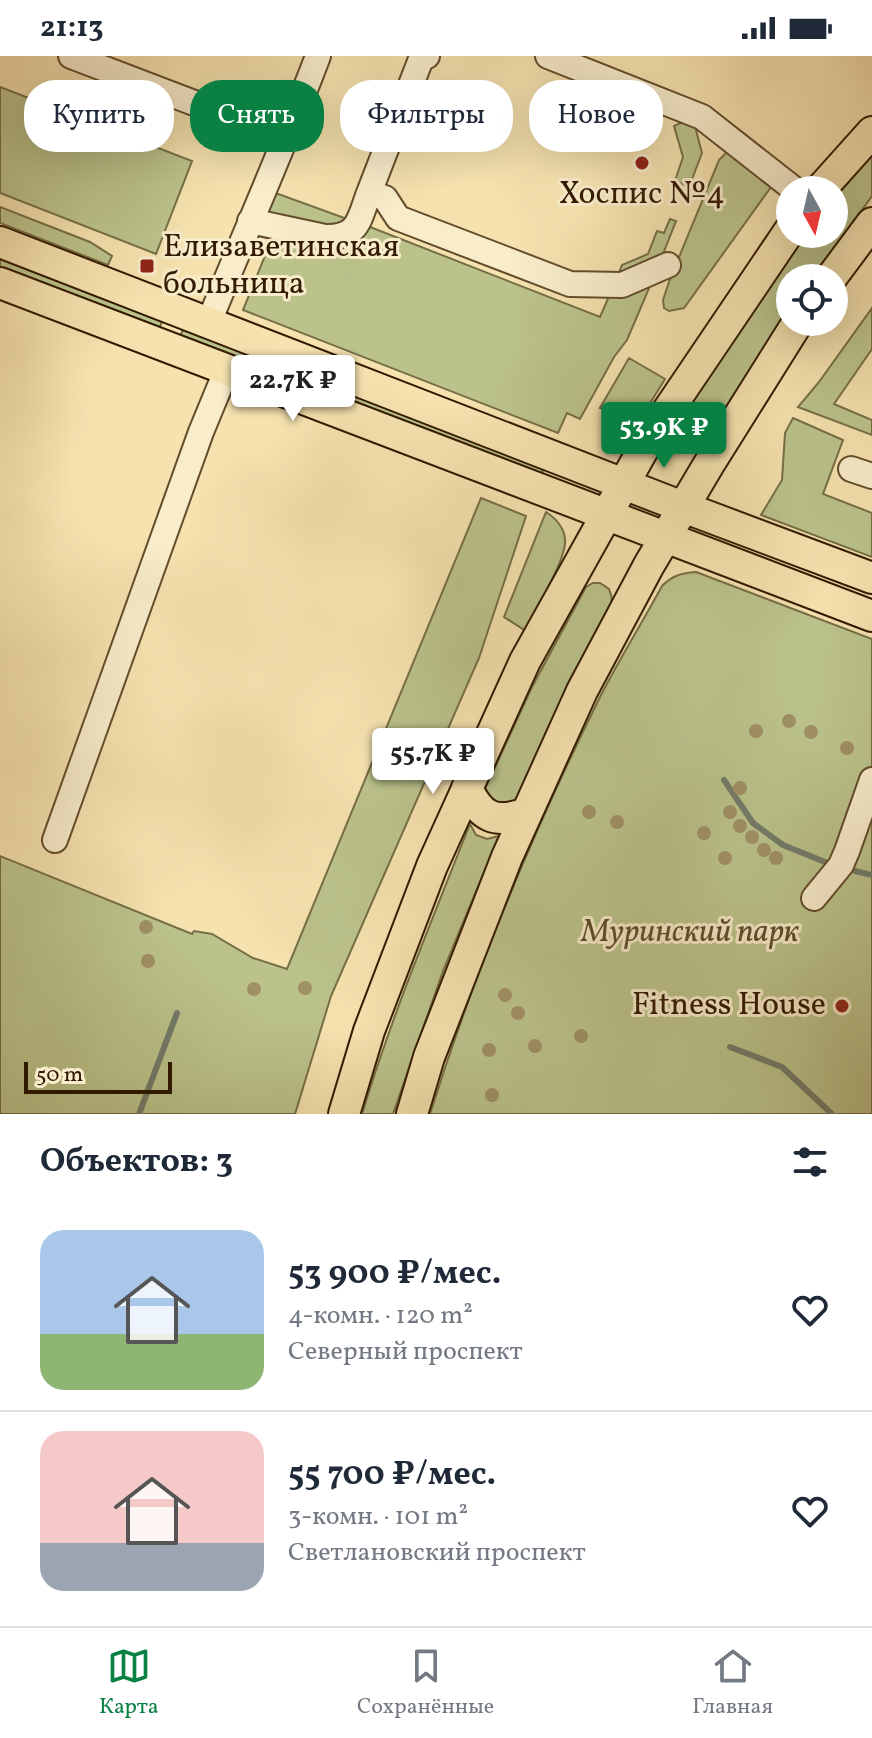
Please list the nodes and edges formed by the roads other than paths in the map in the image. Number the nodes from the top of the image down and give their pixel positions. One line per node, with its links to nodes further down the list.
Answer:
1 (71, 56): 6 (lane)
2 (318, 56): 5 (lane)
3 (427, 56): 11 (lane)
4 (548, 56): 9 (lane)
5 (309, 80)
6 (190, 101)
7 (872, 132): 10 (main road)
8 (281, 152): 12 (lane)
9 (777, 176)
10 (833, 176)
11 (369, 193): 12 (lane); 17 (lane)
12 (250, 221): 19 (lane)
13 (872, 223): 16 (main road)
14 (0, 242): 19 (main road)
15 (778, 248): 22 (main road)
16 (841, 264)
17 (668, 265)
18 (0, 283): 21 (main road)
19 (209, 322): 22 (main road)
20 (789, 336): 23 (main road)
21 (227, 369): 24 (main road); 31 (lane)
22 (623, 483): 23 (main road); 24 (main road)
23 (683, 507): 25 (main road); 26 (main road)
24 (606, 514): 25 (main road); 29 (main road)
25 (666, 537): 27 (main road); 30 (main road)
26 (872, 578)
27 (872, 616)
28 (872, 780): 32 (lane)
29 (467, 788): 30 (main road); 33 (main road)
30 (527, 813): 34 (main road)
31 (55, 840)
32 (814, 898)
33 (344, 1114)
34 (412, 1114)

